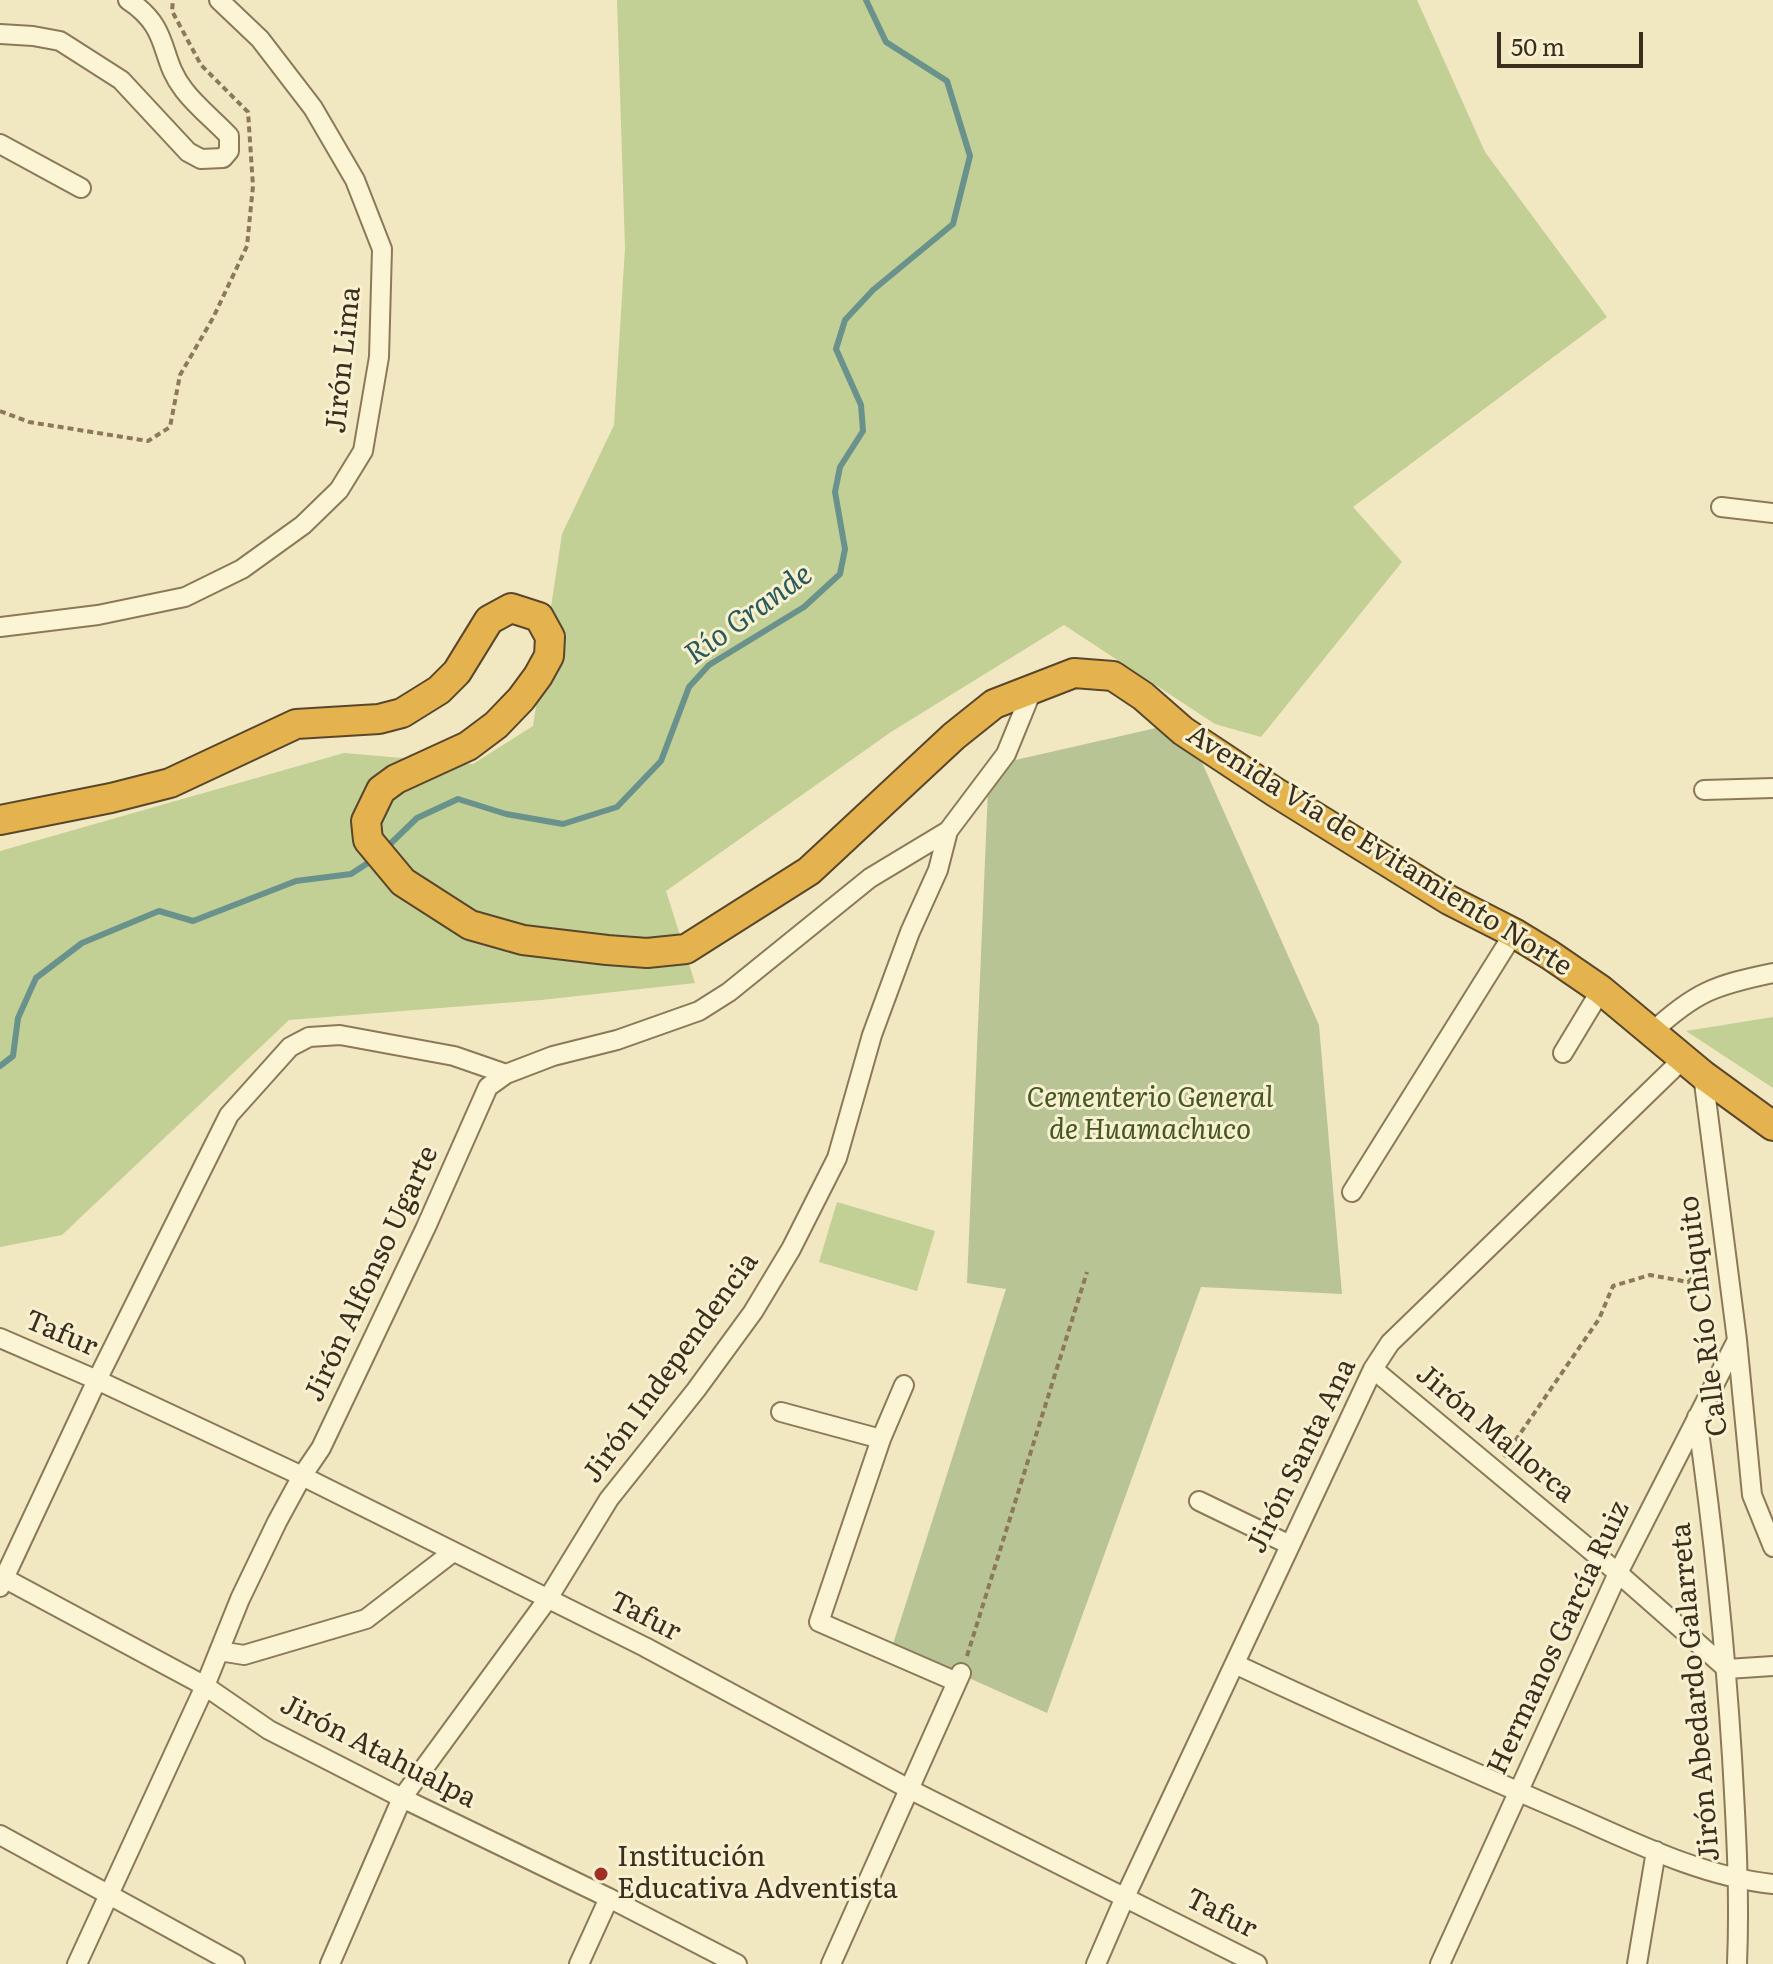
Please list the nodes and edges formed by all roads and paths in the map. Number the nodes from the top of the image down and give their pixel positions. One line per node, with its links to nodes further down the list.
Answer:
1 (128, 0): 4 (street)
2 (173, 0): 7 (path)
3 (219, 0): 10 (street, Jirón Lima)
4 (0, 34)
5 (0, 144): 6 (street)
6 (81, 188)
7 (0, 411)
8 (1721, 507): 9 (street)
9 (1773, 513)
10 (0, 627)
11 (1033, 688): 14 (highway, Avenida Vía de Evitamiento Norte); 15 (street, Jirón Independencia); 16 (highway, Avenida Vía de Evitamiento Norte)
12 (1773, 788): 13 (street)
13 (1704, 790)
14 (0, 820)
15 (948, 831): 22 (street, Jirón Alfonso Ugarte); 43 (street, Jirón Independencia)
16 (1514, 933): 18 (highway, Avenida Vía de Evitamiento Norte); 24 (street)
17 (1773, 973): 19 (street)
18 (1601, 990): 19 (highway, Avenida Vía de Evitamiento Norte); 20 (street)
19 (1651, 1033): 21 (highway, Avenida Vía de Evitamiento Norte)
20 (1563, 1053)
21 (1693, 1067): 23 (highway, Avenida Vía de Evitamiento Norte); 25 (street, Calle Río Chiquito); 29 (street, Jirón Santa Ana)
22 (506, 1074): 30 (street); 36 (street, Jirón Alfonso Ugarte)
23 (1773, 1126)
24 (1352, 1192)
25 (1725, 1246): 28 (street, Calle Río Chiquito); 35 (path)
26 (1087, 1272): 48 (path)
27 (0, 1338): 30 (street, Tafur)
28 (1737, 1340): 33 (street, Hermanos García Ruiz); 39 (street, Calle Río Chiquito)
29 (1373, 1369): 35 (street, Jirón Mallorca); 38 (street, Jirón Santa Ana)
30 (97, 1380): 36 (street, Tafur); 42 (street)
31 (904, 1385): 34 (street)
32 (781, 1412): 34 (street)
33 (1697, 1416): 41 (street, Hermanos García Ruiz); 47 (street, Jirón Abedardo Galarreta)
34 (881, 1439): 48 (street)
35 (1494, 1470): 41 (street, Jirón Mallorca)
36 (302, 1476): 40 (street, Tafur); 44 (street, Jirón Alfonso Ugarte)
37 (1199, 1501): 38 (street)
38 (1290, 1545): 45 (street, Jirón Santa Ana)
39 (1773, 1547)
40 (453, 1552): 43 (street, Tafur); 44 (street)
41 (1618, 1573): 47 (street, Jirón Mallorca); 51 (street, Hermanos García Ruiz)
42 (1, 1580): 49 (street, Jirón Atahualpa)
43 (547, 1600): 50 (street, Tafur); 52 (street, Jirón Independencia)
44 (219, 1651): 49 (street, Jirón Alfonso Ugarte)
45 (1235, 1664): 51 (street); 58 (street, Jirón Santa Ana)
46 (1773, 1666): 47 (street)
47 (1727, 1669): 55 (street, Jirón Abedardo Galarreta)
48 (959, 1677): 50 (street)
49 (205, 1686): 52 (street, Jirón Atahualpa); 57 (street, Jirón Alfonso Ugarte)
50 (909, 1789): 58 (street, Tafur); 65 (street)
51 (1518, 1791): 54 (street); 68 (street, Hermanos García Ruiz)
52 (402, 1798): 59 (street, Jirón Atahualpa); 62 (street, Jirón Independencia)
53 (0, 1835): 57 (street)
54 (1656, 1851): 55 (street); 69 (street)
55 (1740, 1880): 56 (street); 70 (street, Jirón Abedardo Galarreta)
56 (1773, 1884)
57 (110, 1896): 60 (street, Jirón Alfonso Ugarte); 61 (street)
58 (1125, 1897): 66 (street, Jirón Santa Ana); 67 (street, Tafur)
59 (609, 1898): 63 (street); 64 (street, Jirón Atahualpa)
60 (77, 1964)
61 (235, 1964)
62 (330, 1964)
63 (579, 1964)
64 (737, 1964)
65 (831, 1964)
66 (1096, 1964)
67 (1257, 1964)
68 (1440, 1964)
69 (1637, 1964)
70 (1737, 1964)

